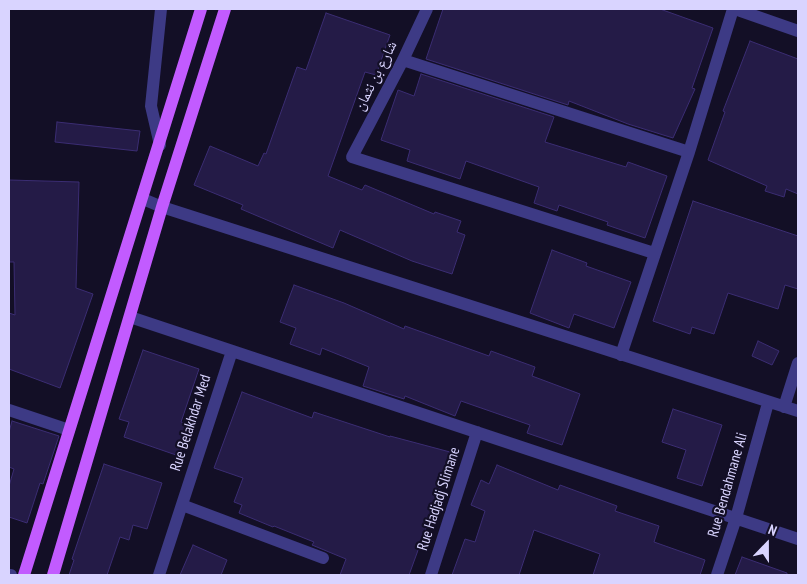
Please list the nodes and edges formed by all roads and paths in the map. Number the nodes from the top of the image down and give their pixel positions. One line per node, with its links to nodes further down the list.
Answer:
1 (161, 9): 8 (street)
2 (202, 9): 8 (main road)
3 (224, 9): 11 (main road)
4 (427, 9): 7 (street, شارع بن نثمان)
5 (734, 9): 6 (street); 9 (street)
6 (798, 30)
7 (403, 60): 9 (street); 12 (street, شارع بن نثمان)
8 (160, 145): 10 (main road)
9 (688, 152): 12 (street)
10 (143, 199): 11 (street); 21 (main road)
11 (162, 207): 13 (main road); 15 (street)
12 (654, 253): 15 (street)
13 (130, 317): 14 (street); 28 (main road)
14 (232, 351): 22 (street); 23 (street, Rue Belakhdar Med)
15 (621, 355): 17 (street)
16 (798, 363): 18 (street)
17 (768, 403): 18 (street); 24 (street, Rue Bendahmane Ali)
18 (784, 407): 20 (street)
19 (9, 410): 21 (street)
20 (798, 411)
21 (68, 430): 27 (main road)
22 (477, 432): 24 (street); 30 (street, Rue Hadjadj Slimane)
23 (182, 505): 26 (street); 29 (street, Rue Belakhdar Med)
24 (736, 518): 25 (street); 31 (street, Rue Bendahmane Ali)
25 (798, 539)
26 (324, 558)
27 (24, 575)
28 (53, 575)
29 (159, 575)
30 (431, 575)
31 (717, 575)

